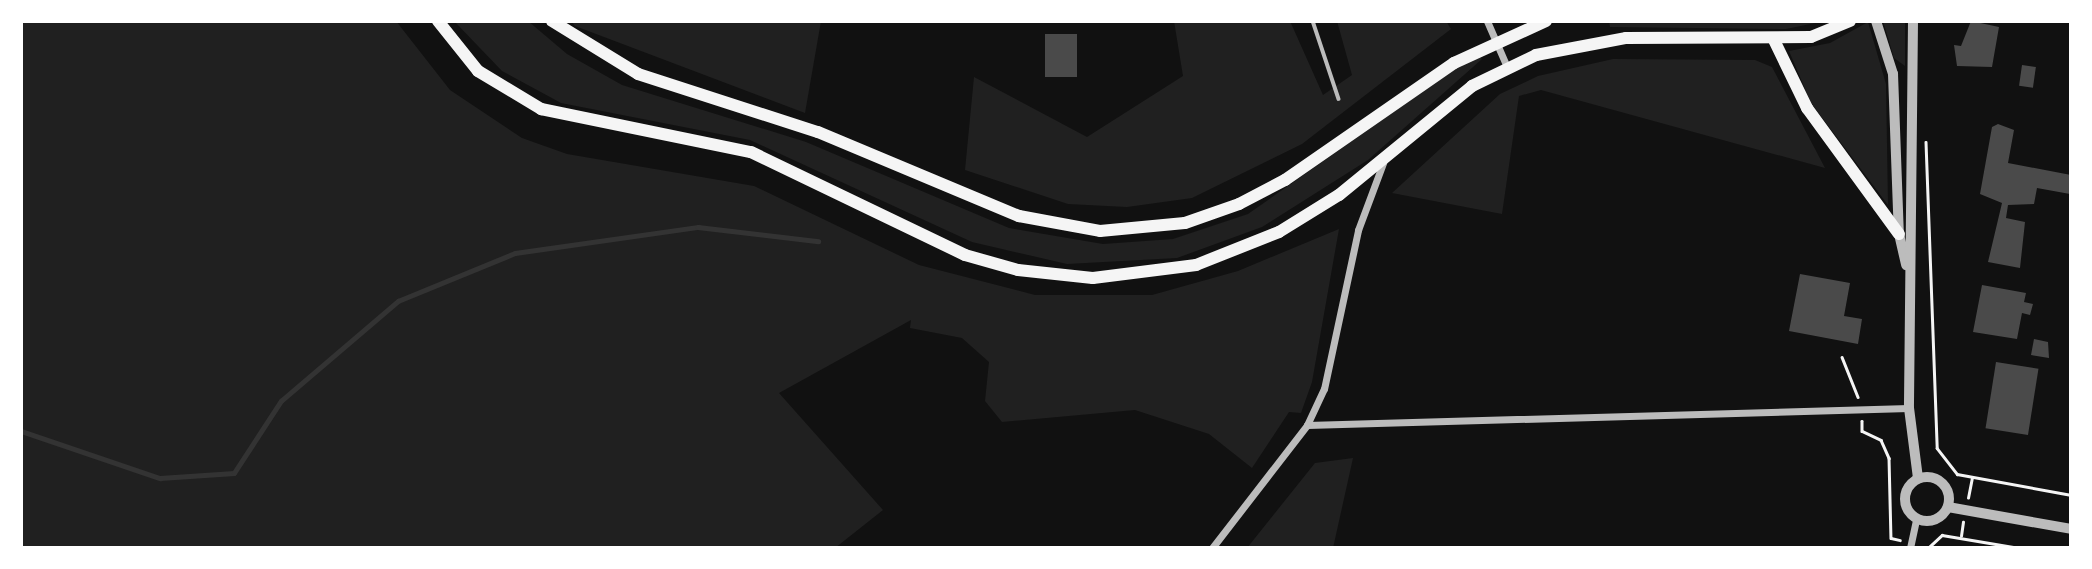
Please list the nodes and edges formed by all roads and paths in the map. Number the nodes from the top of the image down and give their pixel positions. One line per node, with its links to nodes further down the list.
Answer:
1 (438, 21): 14 (highway)
2 (552, 21): 9 (highway)
3 (1313, 21): 12 (lane)
4 (1488, 21): 9 (street)
5 (1545, 21): 9 (highway)
6 (1850, 21): 10 (highway)
7 (1876, 21): 15 (street)
8 (1913, 21): 16 (street)
9 (1496, 40): 11 (street)
10 (1774, 40): 11 (highway); 15 (highway)
11 (1507, 67): 14 (highway)
12 (1339, 99)
13 (1926, 139): 23 (path)
14 (1387, 156): 21 (street)
15 (1899, 234): 16 (street)
16 (1908, 272): 19 (street)
17 (1842, 356): 18 (path)
18 (1861, 403)
19 (1909, 408): 21 (street); 22 (street)
20 (1862, 421): 27 (path)
21 (1307, 425): 29 (street)
22 (1918, 478): 24 (street); 25 (street)
23 (2071, 495)
24 (1948, 507): 25 (street); 26 (street)
25 (1916, 519): 30 (street)
26 (2071, 529)
27 (1901, 541)
28 (1923, 546): 31 (path)
29 (1212, 548)
30 (1910, 548)
31 (1928, 548): 32 (path)
32 (2019, 548)

